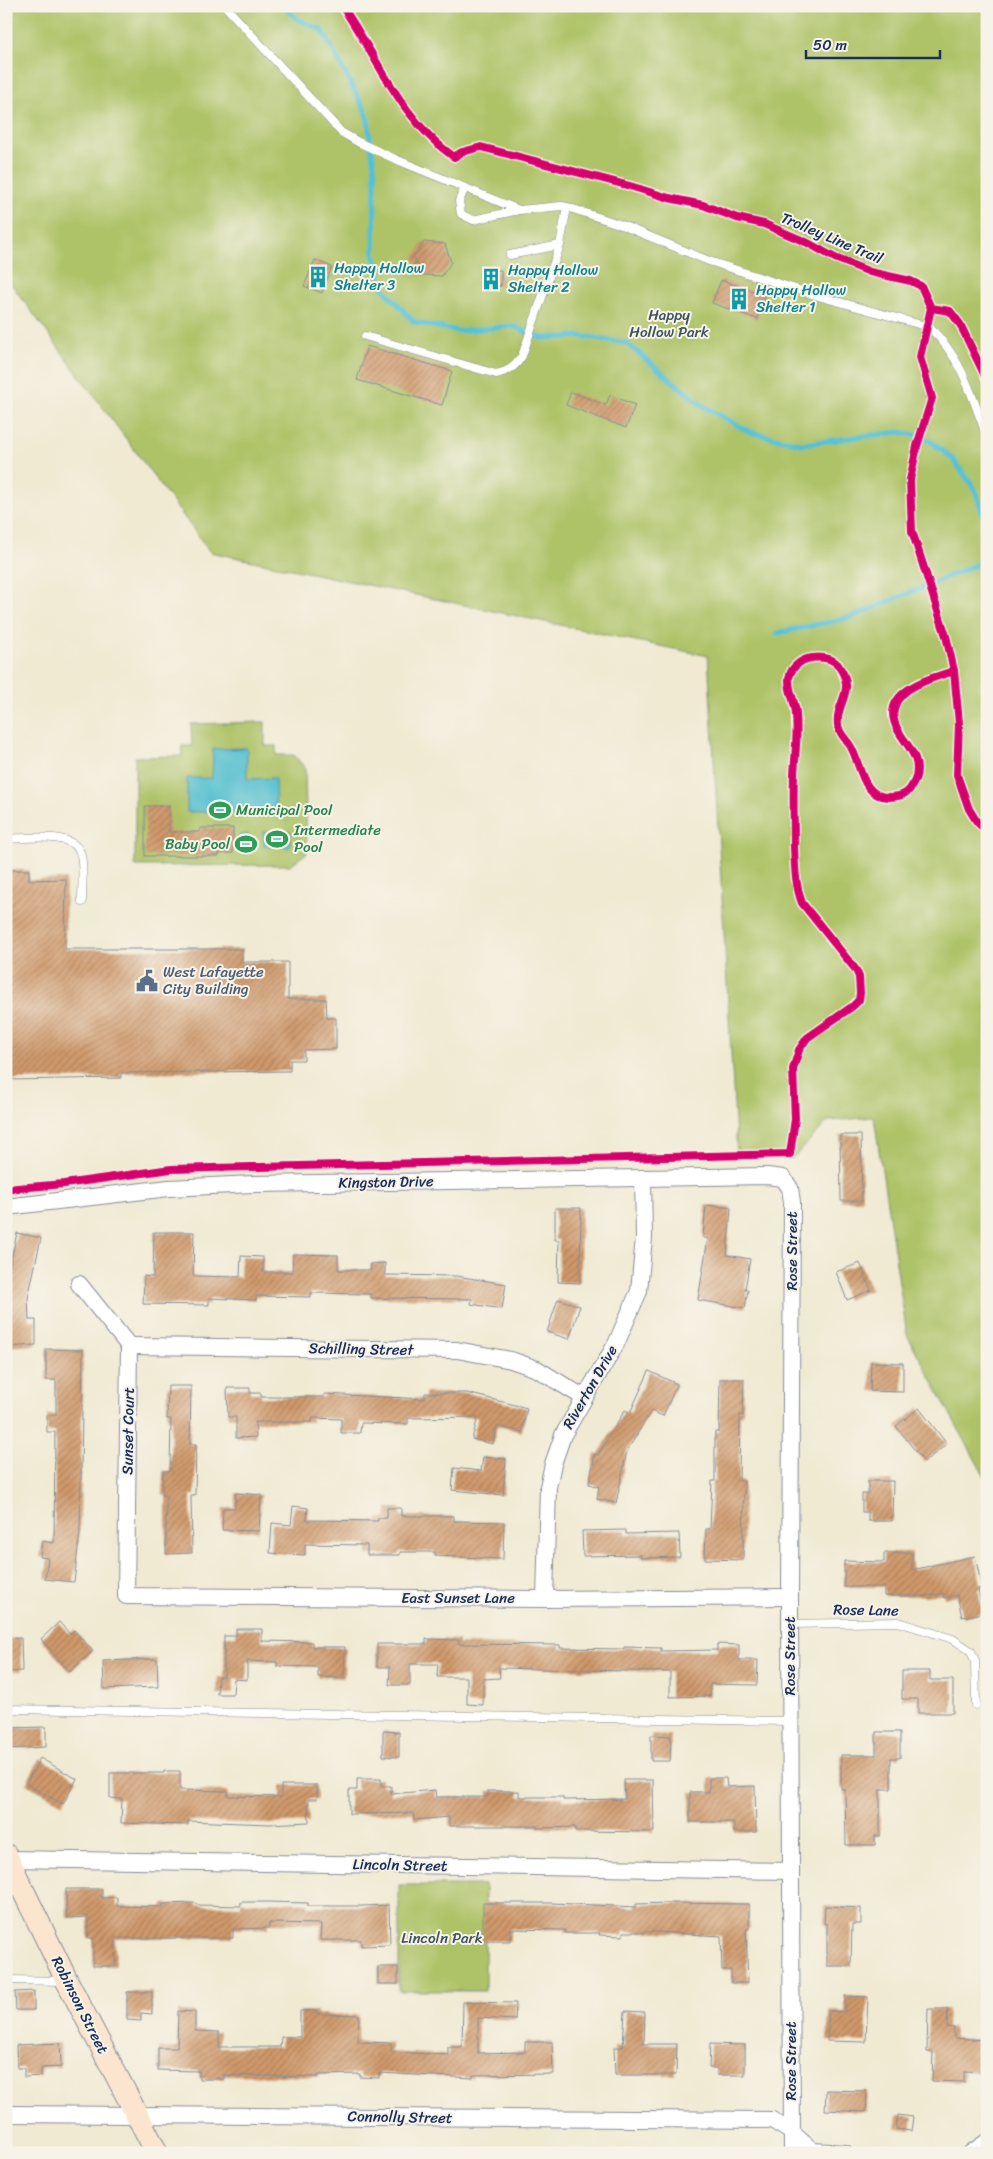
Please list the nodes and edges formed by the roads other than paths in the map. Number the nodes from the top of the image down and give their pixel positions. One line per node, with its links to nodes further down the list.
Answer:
1 (225, 6): 2 (lane)
2 (465, 188): 4 (lane); 4 (lane)
3 (567, 208): 4 (lane); 5 (lane); 8 (lane)
4 (519, 210)
5 (560, 246): 6 (lane); 7 (lane)
6 (510, 255)
7 (365, 336)
8 (987, 437)
9 (6, 839): 10 (lane)
10 (82, 902)
11 (768, 1176): 12 (street, Kingston Drive); 18 (street, Rose Street)
12 (643, 1178): 13 (street, Kingston Drive); 16 (street, Riverton Drive)
13 (6, 1207)
14 (79, 1284): 15 (street)
15 (129, 1346): 16 (street, Schilling Street); 17 (street, Sunset Court)
16 (583, 1397): 19 (street, Riverton Drive)
17 (126, 1596): 19 (street, East Sunset Lane)
18 (790, 1597): 19 (street, East Sunset Lane); 20 (street, Rose Street)
19 (545, 1599)
20 (790, 1624): 21 (lane, Rose Lane); 23 (street, Rose Street)
21 (976, 1705)
22 (6, 1709): 23 (lane)
23 (790, 1721): 25 (street, Rose Street)
24 (7, 1857): 25 (street, Lincoln Street); 27 (street, Robinson Street)
25 (791, 1871): 30 (street, Rose Street)
26 (6, 1980): 27 (lane)
27 (67, 1981): 29 (street, Robinson Street)
28 (6, 2114): 29 (street, Connolly Street)
29 (138, 2115): 30 (street, Connolly Street); 32 (street, Robinson Street)
30 (791, 2132): 33 (street, Rose Street); 34 (street, Connolly Street)
31 (987, 2142): 35 (street)
32 (158, 2153)
33 (792, 2153)
34 (845, 2153)
35 (971, 2153)

